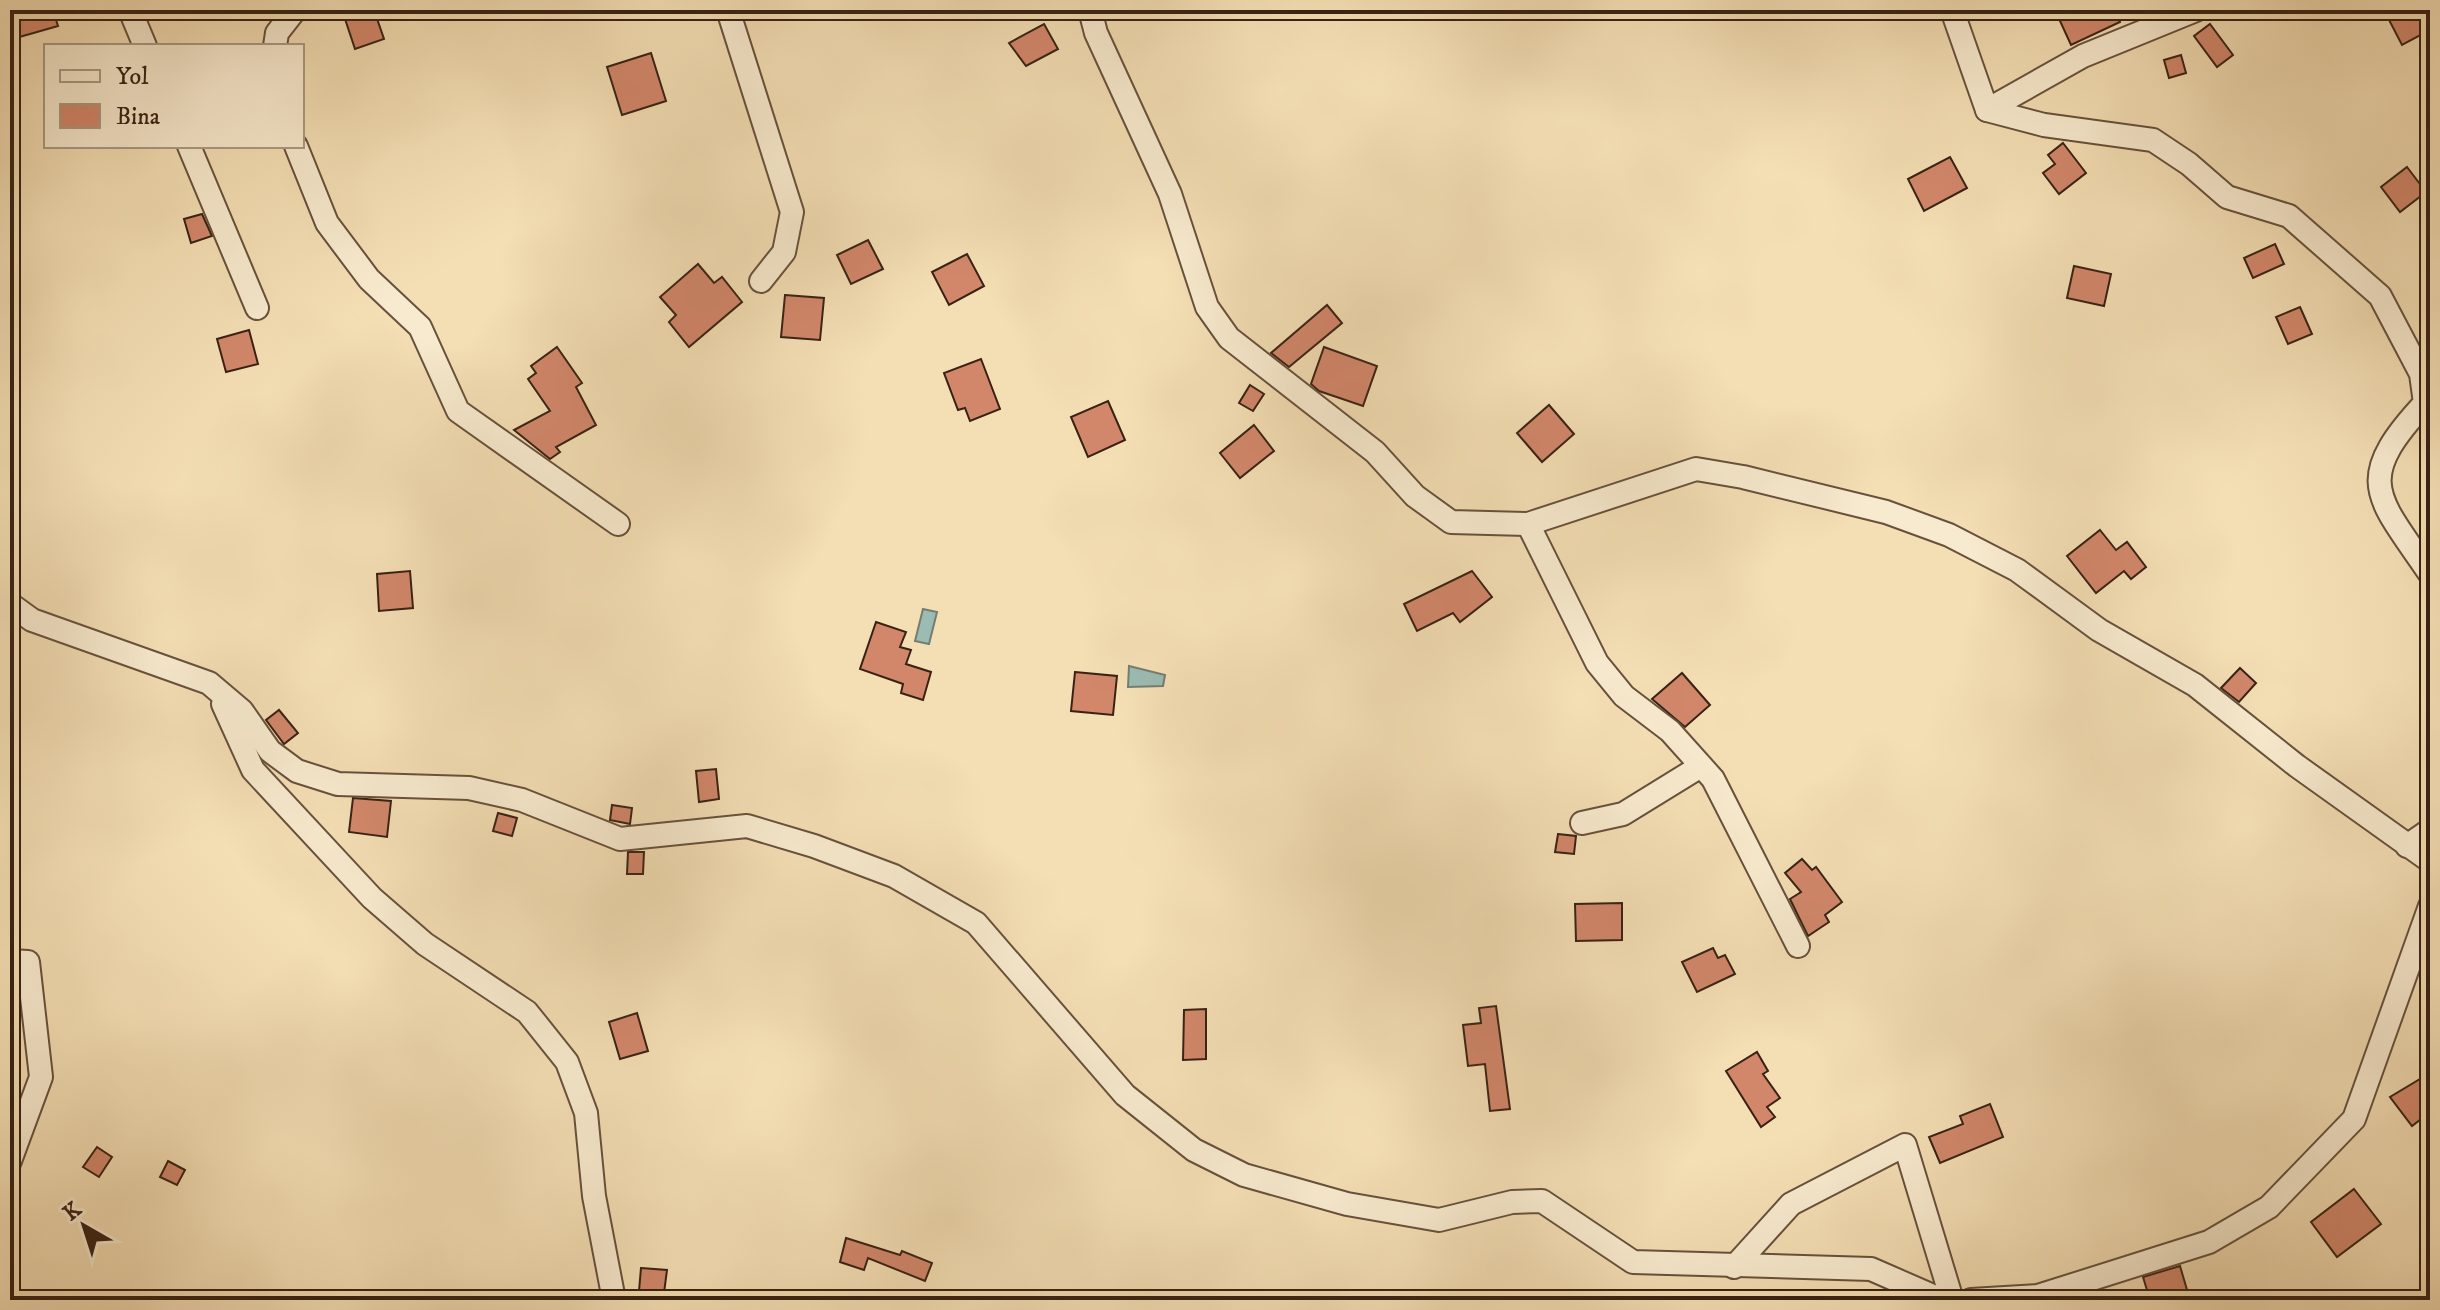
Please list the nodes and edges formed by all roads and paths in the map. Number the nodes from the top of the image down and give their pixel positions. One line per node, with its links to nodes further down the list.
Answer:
1 (130, 10): 7 (street)
2 (295, 10): 8 (street)
3 (728, 10): 12 (street)
4 (1090, 10): 15 (street)
5 (1952, 10): 9 (street)
6 (2196, 10): 9 (street)
7 (144, 44)
8 (275, 44)
9 (1987, 110): 16 (street)
10 (190, 148): 13 (street)
11 (297, 148): 14 (street)
12 (761, 281)
13 (257, 308)
14 (618, 524)
15 (1528, 524): 19 (street); 22 (street)
16 (2430, 574)
17 (10, 604): 18 (street)
18 (209, 683): 28 (street); 29 (street)
19 (1701, 766): 20 (street); 25 (street)
20 (1582, 823)
21 (2430, 830): 22 (street)
22 (2407, 846): 23 (street)
23 (2430, 861)
24 (2430, 906): 32 (street)
25 (1798, 946)
26 (10, 961): 27 (street)
27 (10, 1161)
28 (1734, 1267): 30 (street); 31 (street)
29 (614, 1300)
30 (1942, 1300)
31 (1952, 1300)
32 (1971, 1300)

